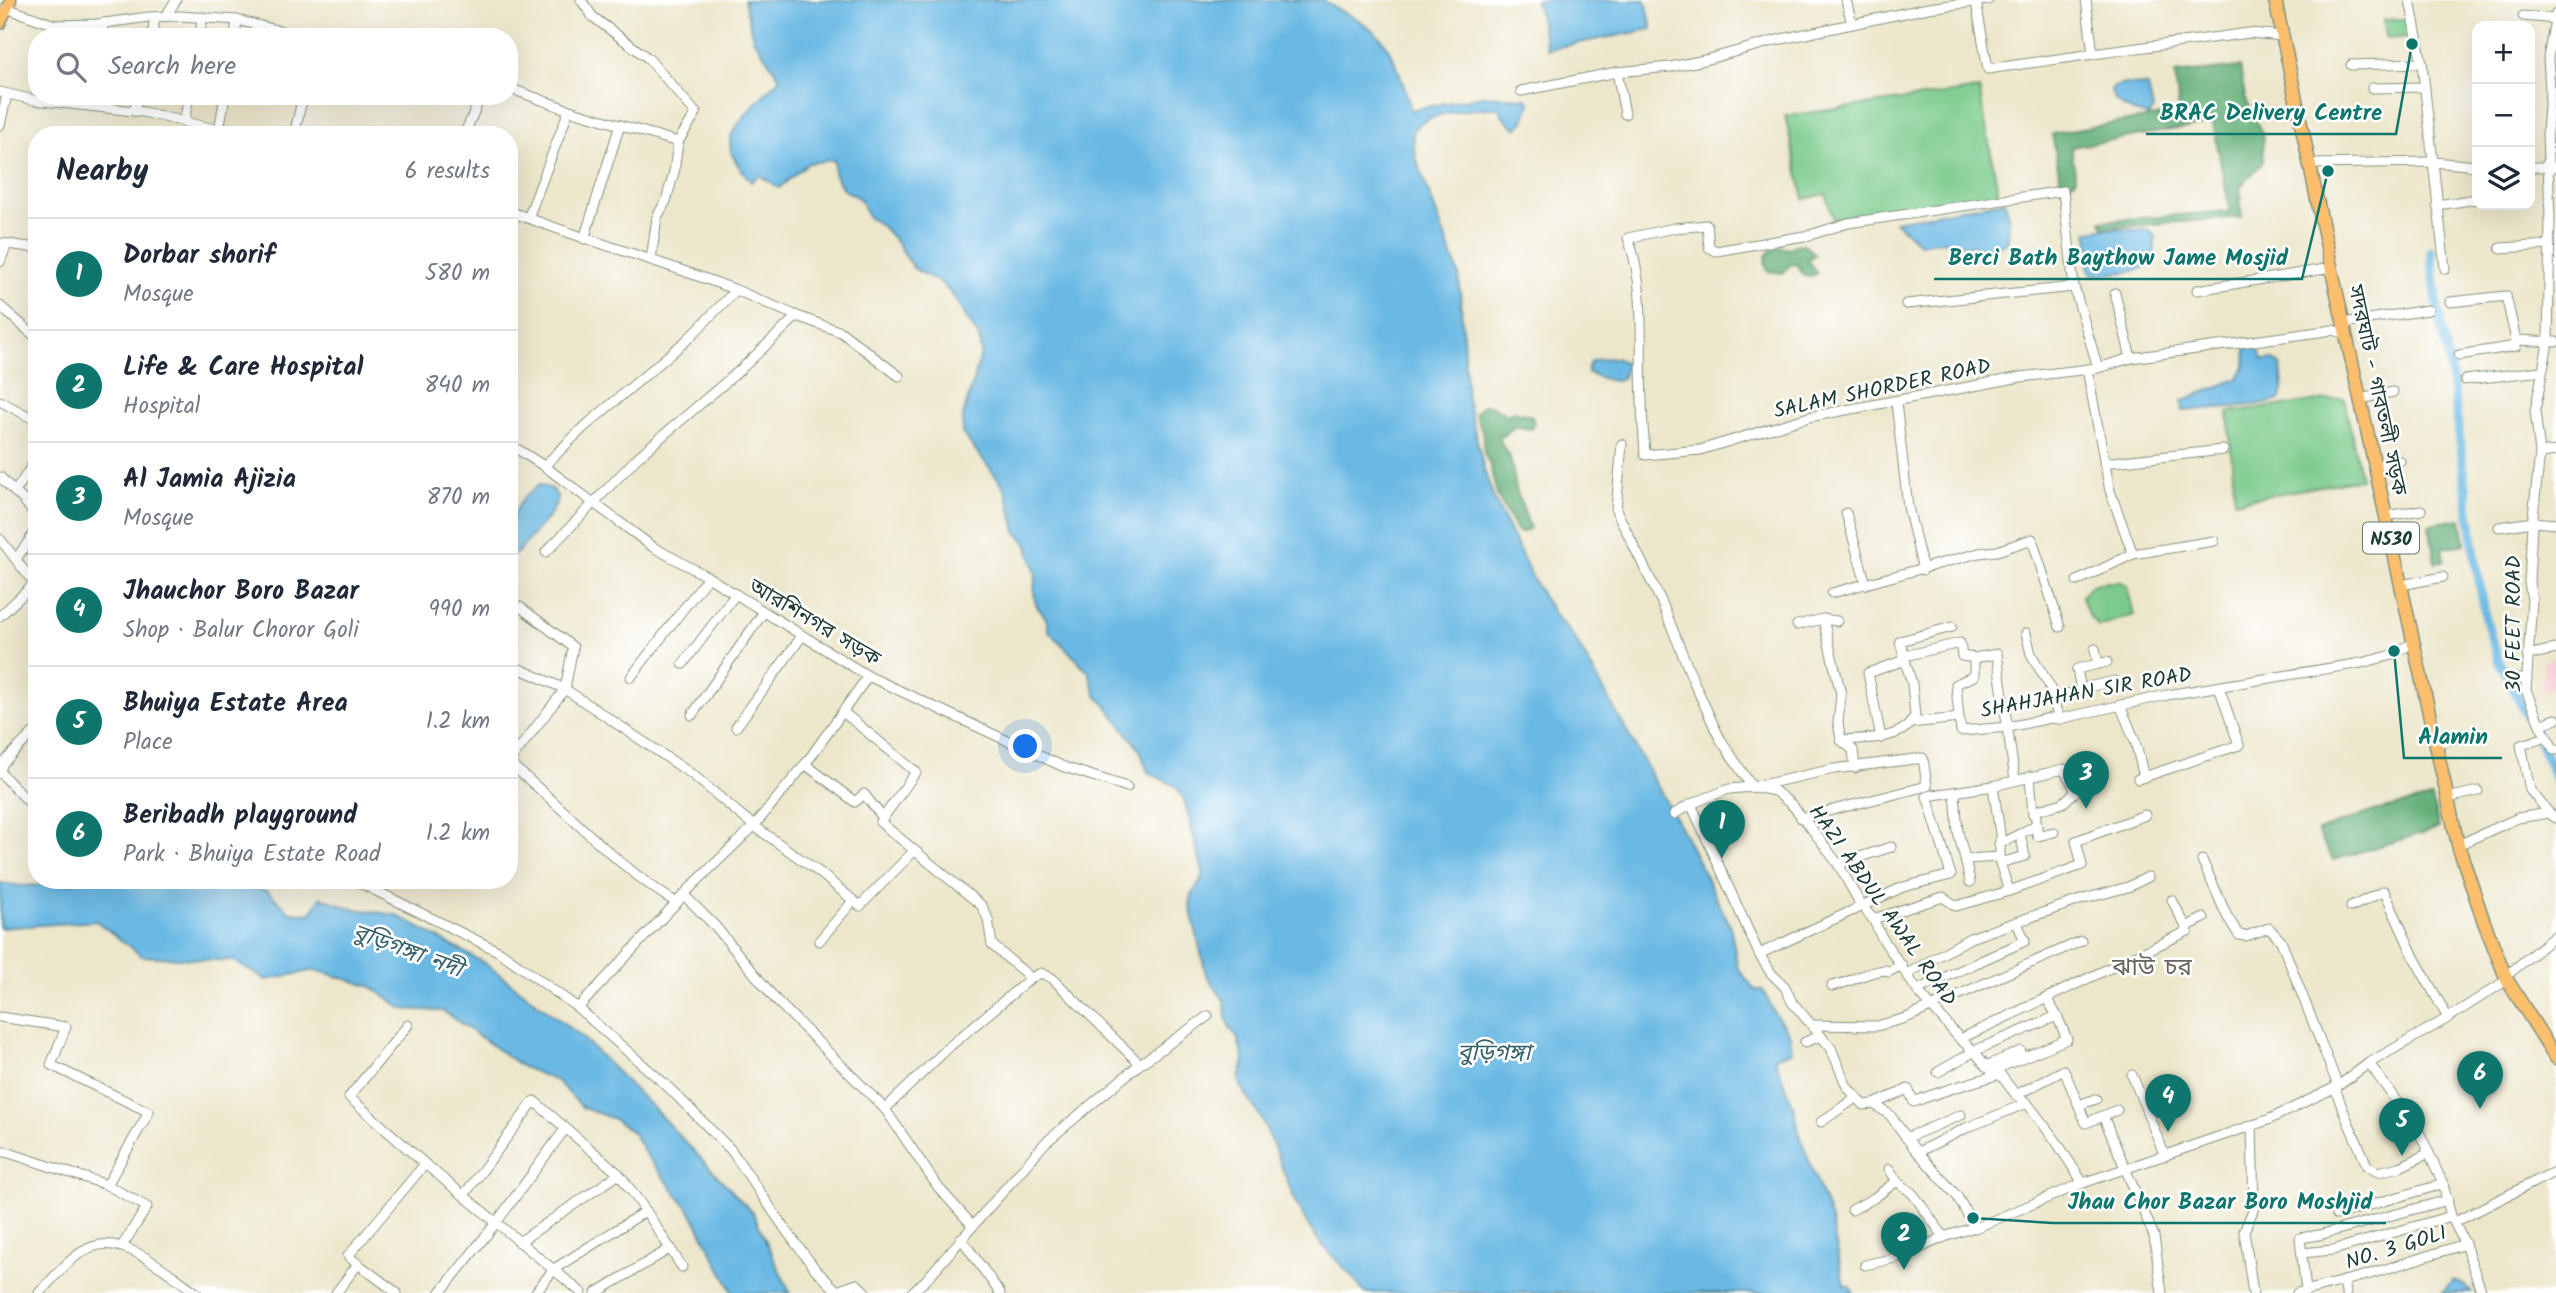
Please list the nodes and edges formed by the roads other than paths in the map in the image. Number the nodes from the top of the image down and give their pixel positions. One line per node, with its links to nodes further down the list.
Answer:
1 (176, 0): 10 (street)
2 (581, 0): 52 (street)
3 (1846, 0): 18 (street)
4 (1988, 0): 8 (street)
5 (2085, 0): 25 (street)
6 (2275, 0): 24 (highway, সদরঘাট - গাবতলী সড়ক / N530)
7 (2410, 0): 26 (street)
8 (1976, 2): 18 (street); 25 (street)
9 (8, 4): 16 (street); 17 (main road)
10 (166, 16): 13 (street); 14 (street)
11 (2523, 16): 12 (street)
12 (2556, 16): 33 (street)
13 (155, 17): 16 (street); 20 (street)
14 (202, 18): 15 (street); 21 (street)
15 (237, 20): 22 (street); 23 (street)
16 (104, 23): 19 (street)
17 (0, 24)
18 (1852, 24): 28 (street)
19 (103, 28)
20 (153, 28)
21 (201, 28)
22 (236, 28)
23 (269, 28)
24 (2284, 36): 25 (street); 54 (highway, সদরঘাট - গাবতলী সড়ক / N530)
25 (2093, 54)
26 (2422, 63): 27 (street); 29 (street)
27 (2351, 65)
28 (1617, 72): 32 (street); 44 (street)
29 (2425, 87): 30 (street); 53 (street)
30 (2372, 88)
31 (518, 91): 42 (street)
32 (1521, 91)
33 (2553, 91): 56 (street)
34 (4, 94): 35 (street); 46 (street)
35 (28, 96)
36 (105, 105): 43 (street)
37 (136, 105): 43 (street)
38 (188, 105): 45 (street)
39 (223, 105): 49 (street)
40 (301, 105): 50 (street)
41 (477, 105): 51 (street)
42 (569, 110): 47 (street); 60 (street)
43 (134, 111): 45 (street)
44 (1625, 114)
45 (184, 122): 48 (street)
46 (0, 125)
47 (620, 125): 52 (street); 62 (street)
48 (202, 126)
49 (220, 126)
50 (296, 126)
51 (468, 126)
52 (678, 142): 68 (street)
53 (2434, 162): 54 (street); 55 (street); 58 (street)
54 (2310, 164): 70 (highway, সদরঘাট - গাবতলী সড়ক / N530)
55 (2472, 166)
56 (2552, 167): 61 (street)
57 (2472, 200): 58 (street)
58 (2437, 205): 71 (street)
59 (518, 214): 60 (street)
60 (528, 218): 62 (street)
61 (2553, 220): 64 (street)
62 (584, 239): 68 (street)
63 (4, 243): 65 (street); 69 (street)
64 (2550, 245): 66 (street); 67 (street)
65 (28, 247)
66 (2500, 248)
67 (2552, 259): 84 (street)
68 (651, 260): 73 (street)
69 (0, 261)
70 (2331, 268): 74 (street); 81 (highway, সদরঘাট - গাবতলী সড়ক / N530)
71 (2445, 269)
72 (2074, 287): 77 (street); 87 (street); 95 (street, SALAM SHORDER ROAD)
73 (736, 290): 80 (street); 104 (street)
74 (2197, 290)
75 (2115, 293): 86 (street)
76 (2449, 302): 83 (street)
77 (1906, 304)
78 (0, 306): 82 (street)
79 (2428, 310): 81 (street, SALAM SHORDER ROAD)
80 (797, 316): 90 (street); 110 (street)
81 (2344, 328): 86 (street, SALAM SHORDER ROAD); 93 (highway, সদরঘাট - গাবতলী সড়ক / N530)
82 (28, 330)
83 (2516, 340): 84 (street); 85 (street)
84 (2552, 343): 89 (street)
85 (2459, 355)
86 (2131, 358): 87 (street, SALAM SHORDER ROAD)
87 (2098, 368): 88 (street, SALAM SHORDER ROAD)
88 (2087, 369): 95 (street, SALAM SHORDER ROAD); 103 (street)
89 (2541, 371): 91 (street); 101 (street)
90 (899, 376)
91 (2465, 380)
92 (2393, 393): 93 (street)
93 (2360, 399): 105 (highway, সদরঘাট - গাবতলী সড়ক / N530)
94 (0, 401): 96 (street)
95 (1896, 402): 123 (street)
96 (28, 416)
97 (1622, 444): 184 (street)
98 (518, 450): 104 (street, আরশিনগর সড়ক)
99 (2223, 450): 103 (street)
100 (2556, 451): 101 (street)
101 (2540, 453): 114 (street, 30 FEET ROAD)
102 (2400, 461): 105 (street)
103 (2104, 463): 121 (street)
104 (544, 466): 110 (street, আরশিনগর সড়ক)
105 (2375, 466): 113 (highway, সদরঘাট - গাবতলী সড়ক / N530)
106 (28, 472): 108 (street)
107 (0, 477): 108 (street)
108 (15, 492): 109 (street)
109 (28, 503)
110 (592, 503): 120 (street); 125 (street, আরশিনগর সড়ক)
111 (2421, 510): 113 (street)
112 (1846, 513): 128 (street)
113 (2386, 516): 129 (highway, সদরঘাট - গাবতলী সড়ক / N530)
114 (2533, 522): 115 (street); 116 (street); 146 (street, 30 FEET ROAD)
115 (2556, 524)
116 (2499, 527)
117 (0, 539): 122 (street)
118 (2214, 541): 121 (street)
119 (28, 543): 122 (street)
120 (546, 552)
121 (2133, 554): 127 (street)
122 (16, 559): 124 (street)
123 (1923, 570): 128 (street); 140 (street)
124 (28, 575)
125 (708, 577): 132 (street, আরশিনগর সড়ক); 152 (street)
126 (2443, 577): 129 (street)
127 (2077, 581)
128 (1866, 584): 131 (street)
129 (2401, 585): 143 (highway, সদরঘাট - গাবতলী সড়ক / N530)
130 (28, 593): 135 (street)
131 (1832, 593)
132 (735, 595): 134 (street, আরশিনগর সড়ক); 149 (street)
133 (518, 607): 156 (street)
134 (763, 613): 142 (street, আরশিনগর সড়ক); 160 (street)
135 (0, 617)
136 (1822, 619): 137 (street); 138 (street); 172 (street)
137 (1837, 621)
138 (1797, 625)
139 (1952, 627): 147 (street)
140 (2060, 627)
141 (2026, 633): 157 (street)
142 (802, 636): 151 (street, আরশিনগর সড়ক); 165 (street)
143 (2413, 643): 154 (street, SHAHJAHAN SIR ROAD); 173 (highway, সদরঘাট - গাবতলী সড়ক / N530)
144 (2095, 649): 155 (street)
145 (2556, 649): 146 (street)
146 (2527, 655): 164 (street, 30 FEET ROAD)
147 (1904, 658): 148 (street); 167 (street); 171 (street)
148 (1974, 658): 161 (street); 166 (street)
149 (683, 664)
150 (518, 668): 156 (street)
151 (868, 676): 159 (street); 182 (street, আরশিনগর সড়ক)
152 (631, 677)
153 (2114, 681): 155 (street)
154 (2219, 687): 158 (street, SHAHJAHAN SIR ROAD); 158 (street, SHAHJAHAN SIR ROAD)
155 (2080, 689): 157 (street)
156 (565, 690): 174 (street); 196 (street)
157 (2052, 698): 162 (street)
158 (2120, 705): 162 (street, SHAHJAHAN SIR ROAD)
159 (843, 712): 176 (street); 194 (street)
160 (692, 715)
161 (1959, 718): 166 (street, SHAHJAHAN SIR ROAD); 167 (street, SHAHJAHAN SIR ROAD)
162 (2059, 719): 166 (street, SHAHJAHAN SIR ROAD)
163 (2556, 719): 164 (street)
164 (2540, 725): 169 (street, 30 FEET ROAD)
165 (736, 727)
166 (2008, 727): 181 (street)
167 (1902, 733): 171 (street, SHAHJAHAN SIR ROAD)
168 (2461, 737): 173 (street)
169 (2547, 737): 175 (street, 30 FEET ROAD); 193 (street)
170 (28, 738): 179 (street)
171 (1881, 738): 172 (street, SHAHJAHAN SIR ROAD)
172 (1841, 740): 177 (street)
173 (2435, 744): 188 (highway, সদরঘাট - গাবতলী সড়ক / N530)
174 (518, 750)
175 (2556, 750)
176 (805, 764): 194 (street); 196 (street)
177 (1855, 768): 184 (street); 186 (street)
178 (518, 769): 217 (street)
179 (0, 773): 189 (street)
180 (2030, 776): 181 (street); 197 (street); 200 (street)
181 (2015, 780): 183 (street)
182 (1127, 786)
183 (1993, 786): 187 (street); 201 (street)
184 (1752, 787): 190 (street); 195 (street, HAZI ABDUL AWAL ROAD)
185 (2478, 790): 188 (street)
186 (1927, 791): 187 (street); 195 (street); 218 (street)
187 (1955, 793): 205 (street)
188 (2448, 798): 202 (highway, সদরঘাট - গাবতলী সড়ক / N530)
189 (28, 802)
190 (1690, 804): 191 (street); 227 (street)
191 (1674, 814)
192 (2145, 815): 213 (street)
193 (2552, 815): 202 (street)
194 (883, 818): 204 (street)
195 (1801, 818): 208 (street, HAZI ABDUL AWAL ROAD)
196 (754, 826): 211 (street); 216 (street)
197 (2034, 826): 199 (street); 200 (street)
198 (2054, 832): 200 (street)
199 (2020, 834): 201 (street); 206 (street)
200 (2038, 836)
201 (1999, 844): 206 (street)
202 (2458, 845): 230 (highway, সদরঘাট - গাবতলী সড়ক / N530)
203 (1891, 848): 208 (street)
204 (914, 852): 216 (street); 229 (street)
205 (1965, 859): 206 (street); 210 (street)
206 (2000, 860): 213 (street)
207 (2202, 860): 253 (street)
208 (1838, 864): 218 (street, HAZI ABDUL AWAL ROAD)
209 (2148, 877): 222 (street)
210 (1970, 882)
211 (692, 886): 214 (street); 217 (street)
212 (372, 889): 234 (street)
213 (2009, 891): 221 (street)
214 (684, 895): 217 (street); 260 (street)
215 (2172, 900): 223 (street)
216 (853, 901): 225 (street)
217 (677, 903): 234 (street)
218 (1861, 905): 221 (street, HAZI ABDUL AWAL ROAD); 227 (street)
219 (2351, 907): 239 (street)
220 (2204, 918): 223 (street)
221 (1873, 919): 228 (street, HAZI ABDUL AWAL ROAD)
222 (2017, 923): 228 (street); 232 (street)
223 (2186, 927): 233 (street)
224 (2556, 935): 230 (street)
225 (819, 941)
226 (2081, 941): 235 (street)
227 (1759, 954): 241 (street)
228 (1904, 970): 231 (street); 232 (street, HAZI ABDUL AWAL ROAD)
229 (1031, 978): 249 (street); 260 (street)
230 (2507, 978): 239 (street); 247 (highway, সদরঘাট - গাবতলী সড়ক / N530)
231 (1832, 986)
232 (1917, 990): 235 (street, HAZI ABDUL AWAL ROAD)
233 (2047, 999): 237 (street); 243 (street)
234 (578, 1008): 311 (street)
235 (1931, 1008): 241 (street); 243 (street, HAZI ABDUL AWAL ROAD)
236 (1208, 1016): 249 (street)
237 (2057, 1016): 245 (street); 250 (street)
238 (0, 1017): 280 (street)
239 (2448, 1018): 248 (street)
240 (408, 1025): 272 (street)
241 (1812, 1025): 242 (street)
242 (1821, 1036): 244 (street); 255 (street)
243 (1960, 1039): 245 (street, HAZI ABDUL AWAL ROAD)
244 (1805, 1042)
245 (1974, 1051): 250 (street, HAZI ABDUL AWAL ROAD); 251 (street)
246 (2021, 1051): 250 (street)
247 (2556, 1058)
248 (2369, 1063): 253 (street); 270 (street)
249 (1140, 1064): 288 (street)
250 (1992, 1070): 254 (street, HAZI ABDUL AWAL ROAD); 258 (street)
251 (1938, 1072)
252 (2132, 1075): 271 (street)
253 (2337, 1086): 265 (street); 270 (street)
254 (2016, 1095): 257 (street, HAZI ABDUL AWAL ROAD); 259 (street)
255 (1857, 1097): 258 (street); 264 (street)
256 (2096, 1099): 259 (street)
257 (2027, 1103): 269 (street); 278 (street, HAZI ABDUL AWAL ROAD)
258 (1874, 1104): 267 (street)
259 (2079, 1105): 263 (street)
260 (885, 1109): 288 (street)
261 (2117, 1110): 263 (street)
262 (1961, 1115): 267 (street)
263 (2103, 1115): 274 (street)
264 (1821, 1122)
265 (2252, 1125): 271 (street); 315 (street)
266 (565, 1129): 276 (street); 281 (street); 287 (street)
267 (1906, 1138): 269 (street)
268 (0, 1152): 280 (street)
269 (1918, 1153): 289 (street)
270 (2429, 1153): 279 (street)
271 (2165, 1156): 274 (street)
272 (425, 1164): 281 (street); 297 (street)
273 (1889, 1169): 277 (street)
274 (2125, 1170): 278 (street); 314 (street)
275 (2556, 1171): 286 (street)
276 (619, 1174): 284 (street); 292 (street)
277 (1897, 1181): 283 (street); 290 (street)
278 (2083, 1183): 289 (street)
279 (2443, 1184): 282 (street); 285 (street)
280 (107, 1185): 294 (street)
281 (464, 1195): 287 (street)
282 (2448, 1200): 286 (street); 296 (street)
283 (1852, 1210)
284 (646, 1211): 295 (street); 300 (street)
285 (2336, 1215)
286 (2453, 1219): 293 (street); 296 (street)
287 (496, 1223): 292 (street); 307 (street)
288 (973, 1226): 291 (street)
289 (1975, 1227): 290 (street)
290 (1944, 1237): 298 (street)
291 (961, 1238): 312 (street); 313 (street)
292 (519, 1242): 300 (street)
293 (2465, 1244): 301 (street, NO. 3 GOLI); 317 (street)
294 (122, 1246): 303 (street); 304 (street)
295 (671, 1248): 299 (street); 310 (street)
296 (2302, 1253): 302 (street)
297 (358, 1264): 305 (street); 306 (street)
298 (1865, 1265)
299 (682, 1268)
300 (554, 1269): 308 (street); 309 (street)
301 (2344, 1281): 302 (street, NO. 3 GOLI); 316 (street)
302 (2302, 1292)
303 (39, 1293)
304 (197, 1293)
305 (336, 1293)
306 (397, 1293)
307 (440, 1293)
308 (535, 1293)
309 (582, 1293)
310 (596, 1293)
311 (866, 1293)
312 (911, 1293)
313 (1000, 1293)
314 (2162, 1293)
315 (2253, 1293)
316 (2346, 1293)
317 (2482, 1293)

